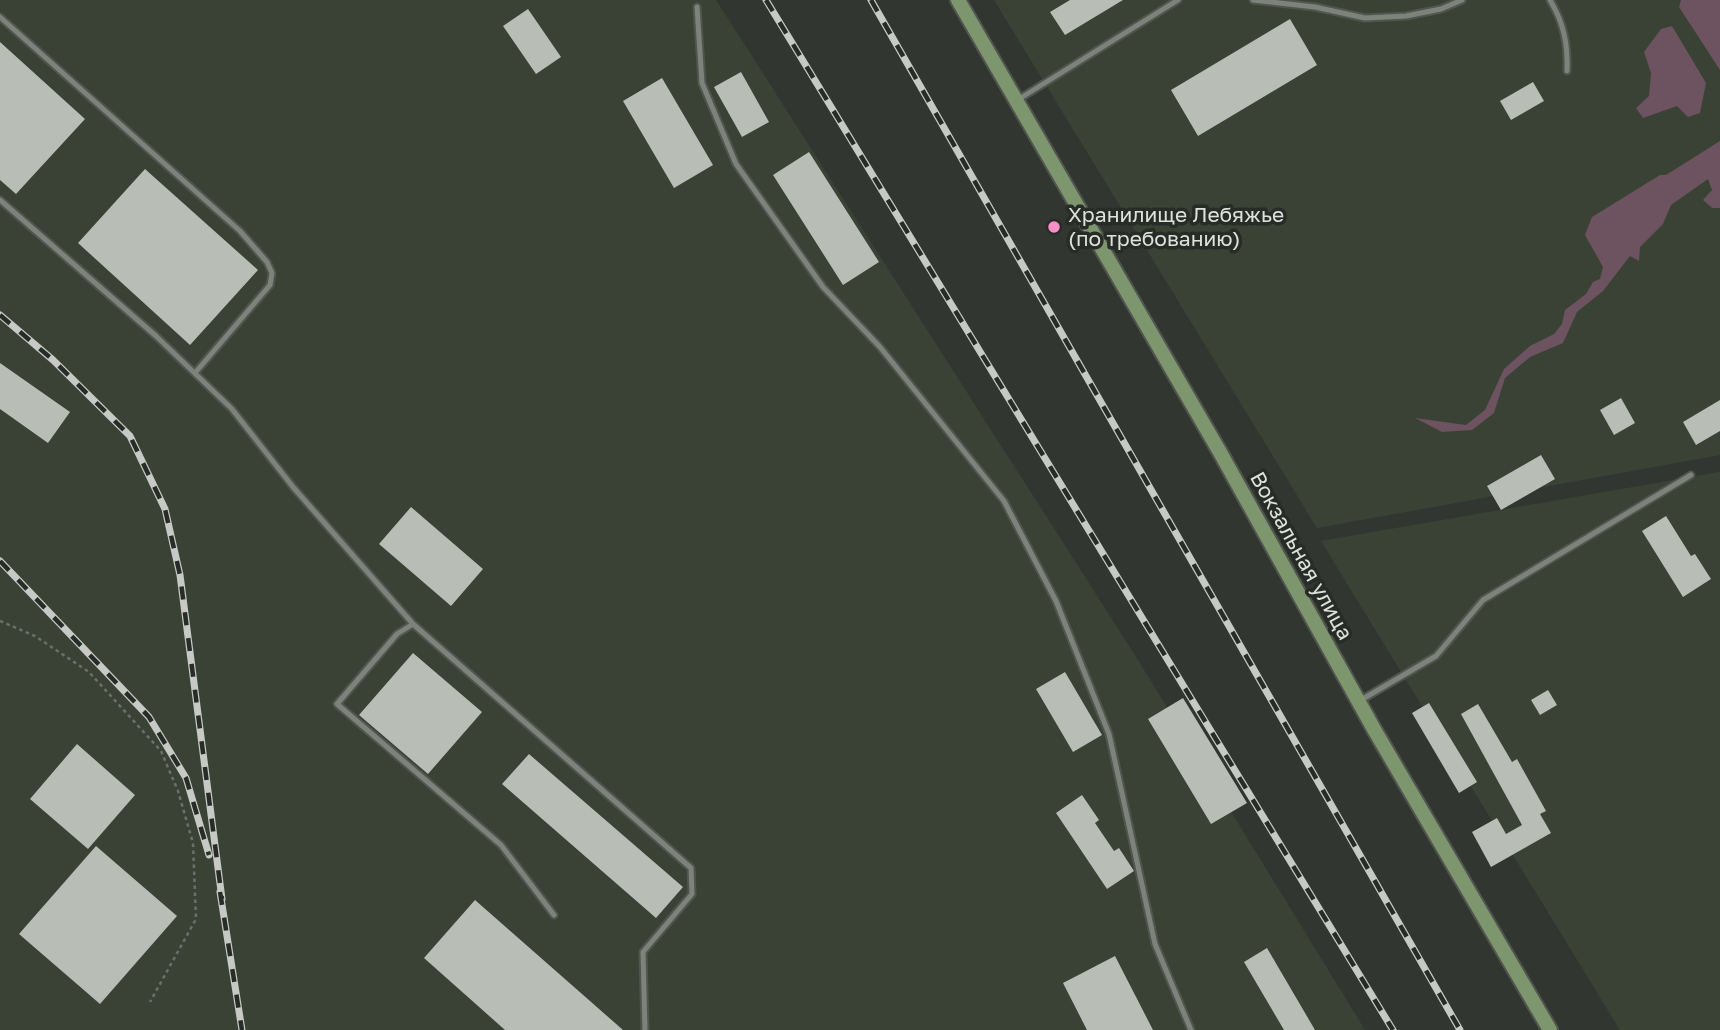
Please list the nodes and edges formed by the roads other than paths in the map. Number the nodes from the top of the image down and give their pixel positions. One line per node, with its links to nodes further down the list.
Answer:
1 (958, 0): 9 (main road, Вокзальная улица)
2 (1178, 0): 9 (lane)
3 (1253, 0): 4 (lane)
4 (1462, 0)
5 (1550, 0): 8 (lane)
6 (697, 7): 17 (lane)
7 (0, 17): 11 (lane)
8 (1567, 71)
9 (1016, 101): 14 (main road, Вокзальная улица)
10 (0, 200): 11 (lane)
11 (195, 373): 13 (lane)
12 (1690, 475): 14 (lane)
13 (413, 624): 15 (lane); 16 (lane)
14 (1358, 701): 18 (main road, Вокзальная улица)
15 (554, 915)
16 (645, 1030)
17 (1191, 1030)
18 (1550, 1030)

